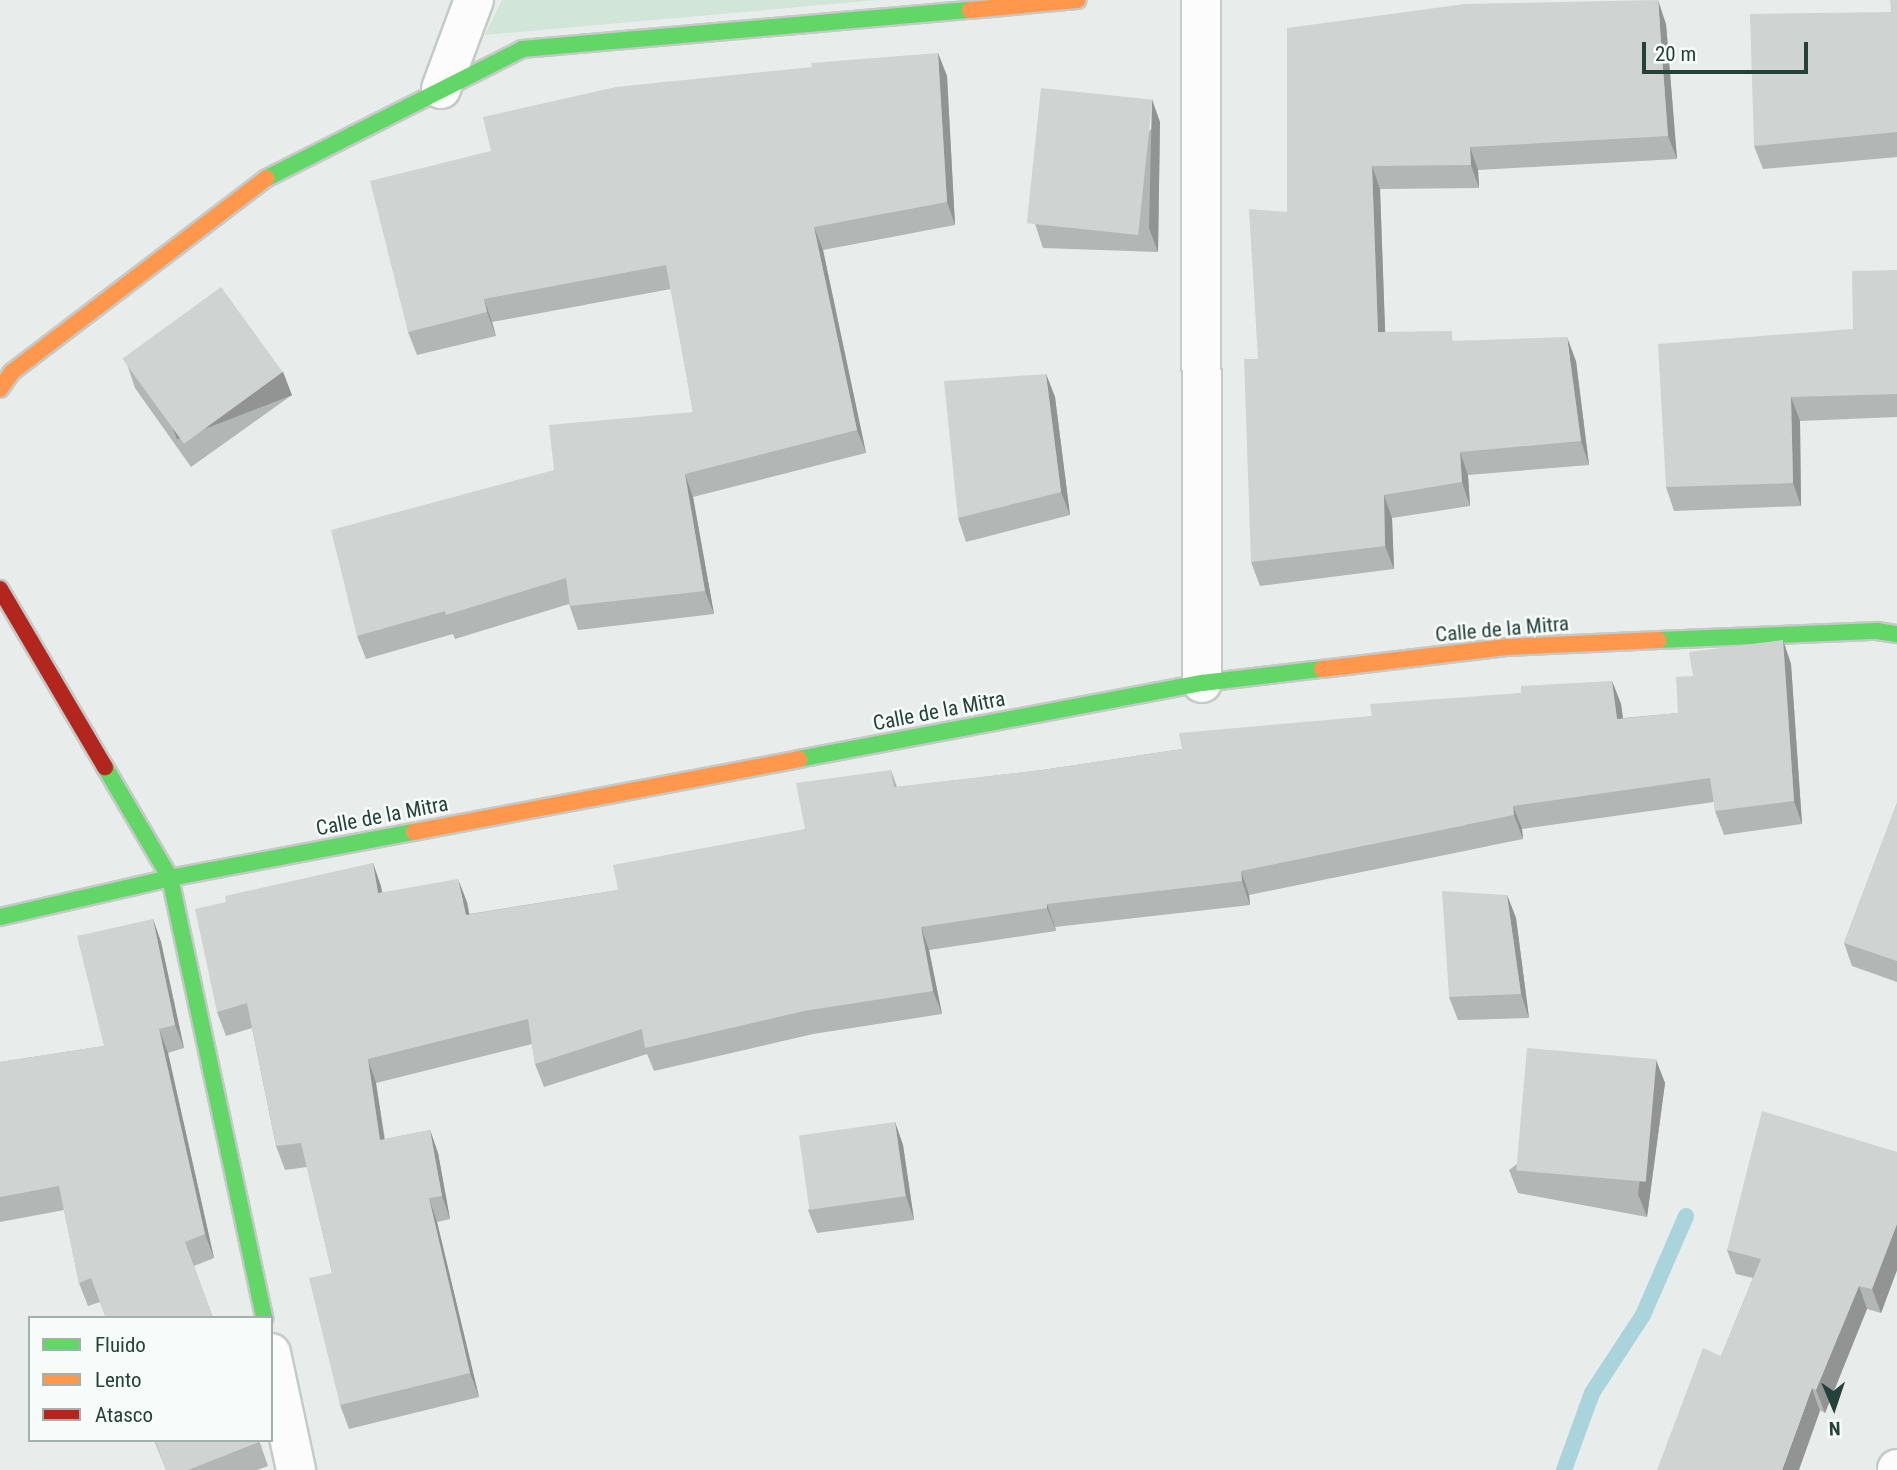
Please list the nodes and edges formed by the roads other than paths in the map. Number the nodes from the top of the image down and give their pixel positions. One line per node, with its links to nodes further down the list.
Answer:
1 (474, 0): 4 (street)
2 (1078, 0): 4 (street)
3 (1201, 0): 8 (street)
4 (441, 89): 5 (street)
5 (0, 389)
6 (0, 589): 9 (street)
7 (1897, 634): 8 (street, Calle de la Mitra)
8 (1202, 683): 9 (street, Calle de la Mitra)
9 (170, 878): 10 (street, Calle de la Mitra); 11 (street)
10 (0, 917)
11 (264, 1316)
12 (273, 1362): 13 (street)
13 (296, 1470)

